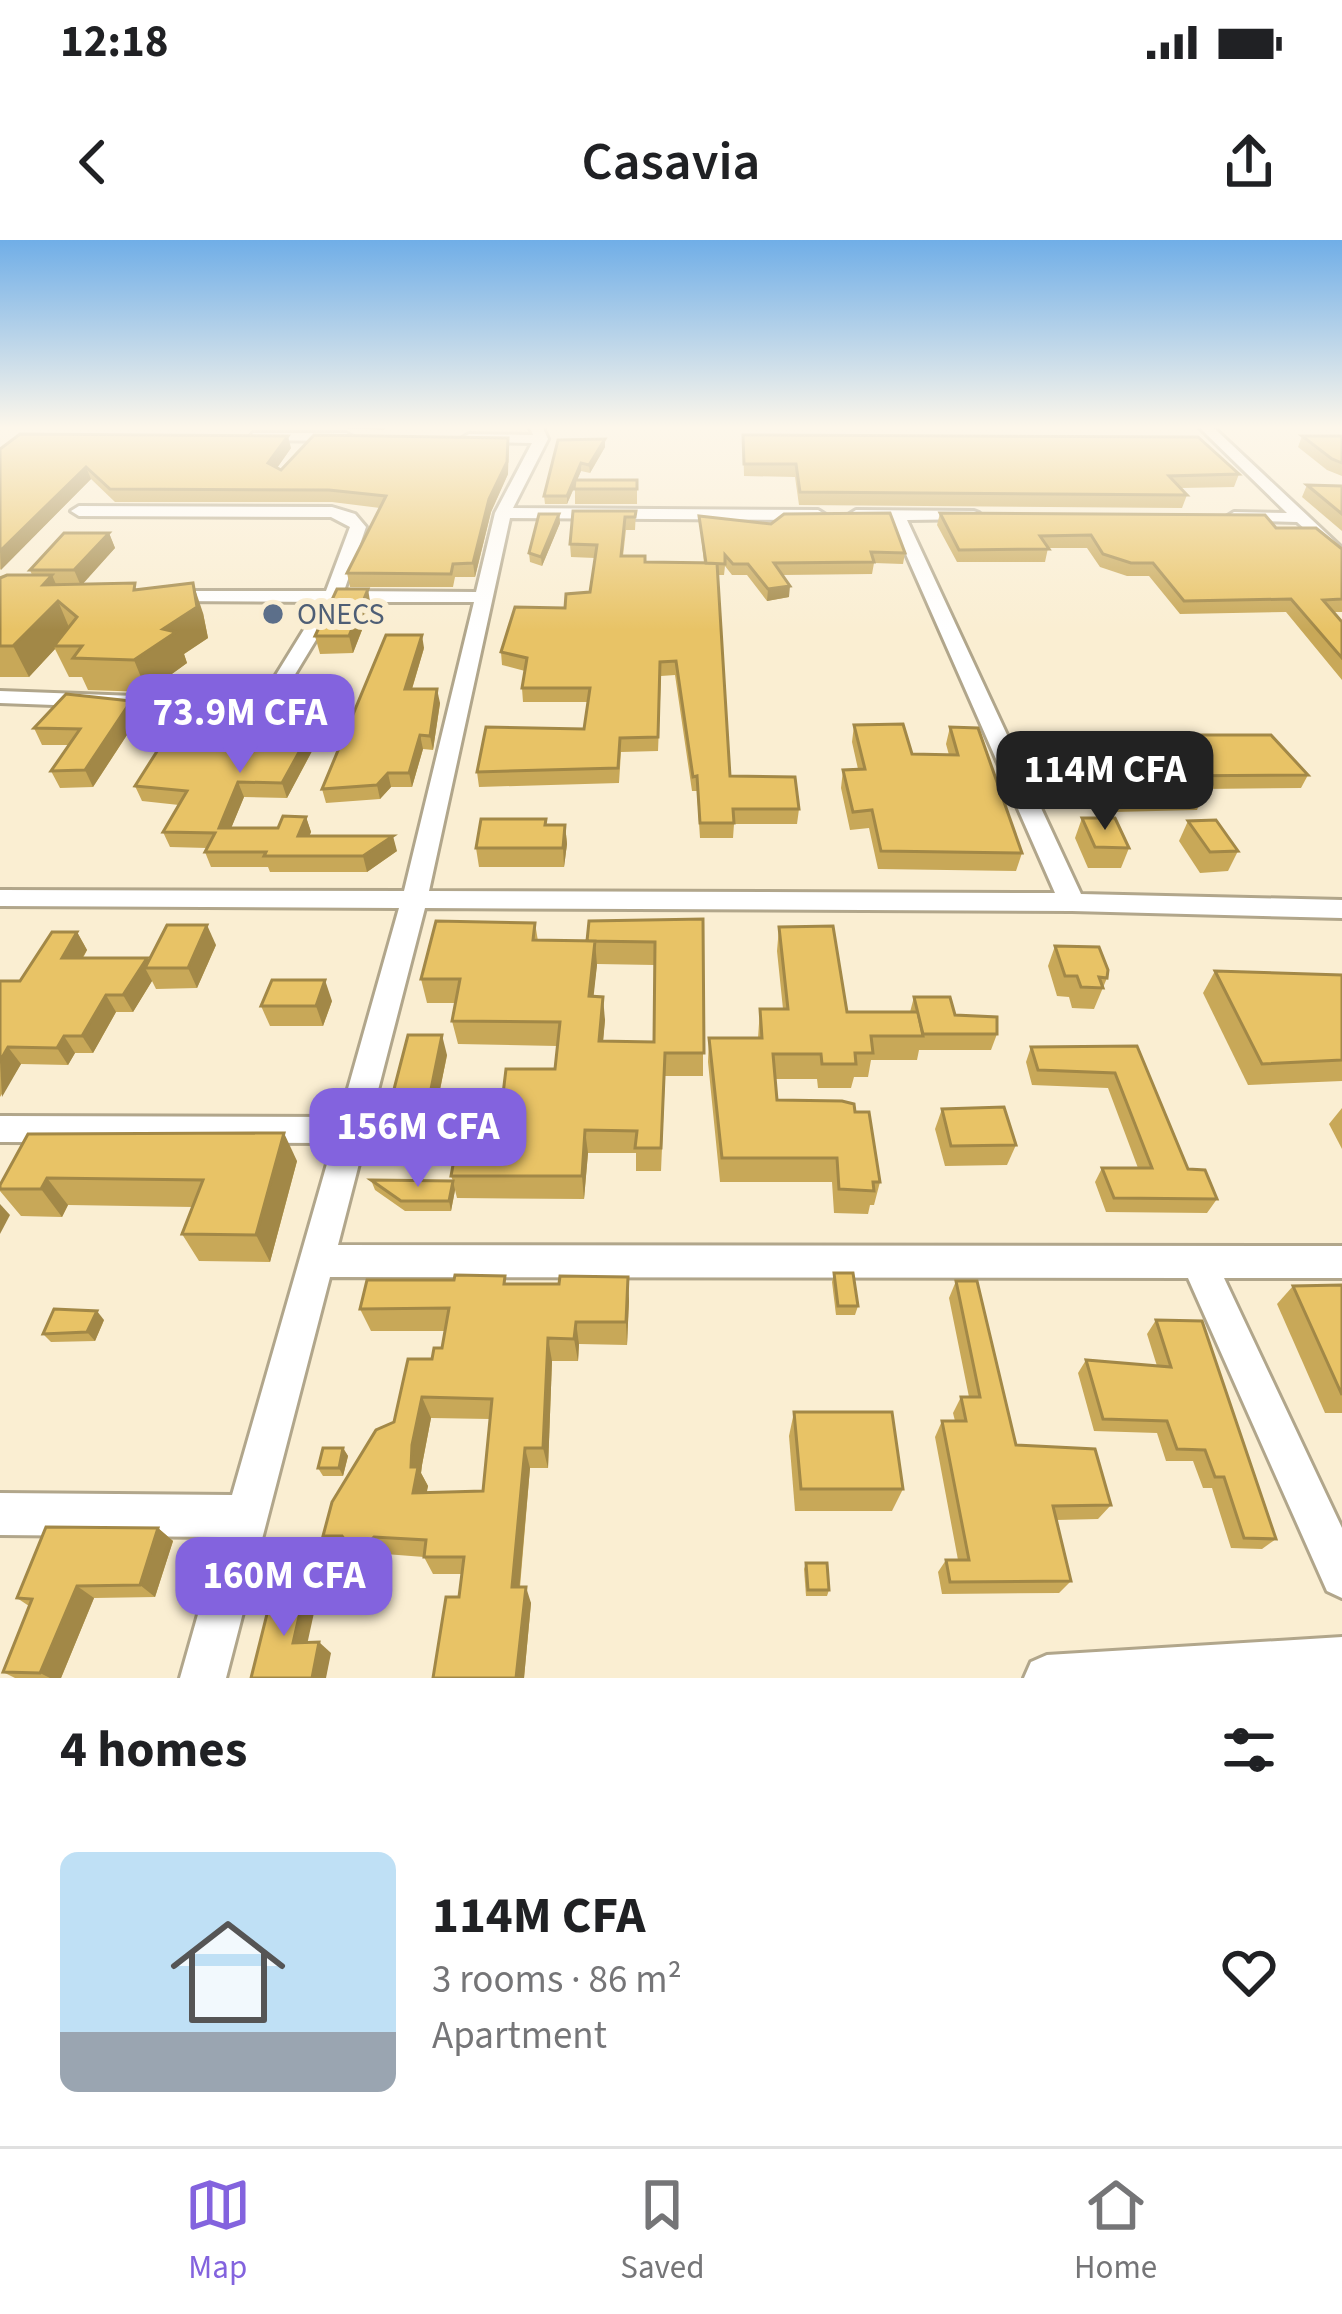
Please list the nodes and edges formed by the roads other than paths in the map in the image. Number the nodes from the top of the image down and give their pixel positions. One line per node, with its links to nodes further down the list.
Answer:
1 (511, 495): 4 (street)
2 (1273, 495): 8 (street)
3 (79, 511): 11 (street)
4 (503, 513): 5 (street); 12 (street)
5 (897, 516): 6 (street); 16 (street)
6 (991, 516)
7 (1226, 518): 8 (street)
8 (1296, 518): 9 (street)
9 (1342, 557)
10 (142, 596): 11 (street)
11 (333, 597): 12 (street); 13 (street)
12 (484, 597): 15 (street)
13 (0, 697)
14 (0, 898): 15 (street)
15 (415, 898): 16 (street); 19 (street)
16 (1072, 902): 17 (street)
17 (1342, 909)
18 (0, 1130): 19 (street)
19 (355, 1130): 20 (street)
20 (320, 1262): 22 (street); 24 (street)
21 (1342, 1262): 22 (street)
22 (1199, 1263): 25 (street)
23 (0, 1514): 24 (street)
24 (249, 1516): 27 (street)
25 (1342, 1576)
26 (1342, 1660): 28 (street)
27 (203, 1678)
28 (1047, 1678)

